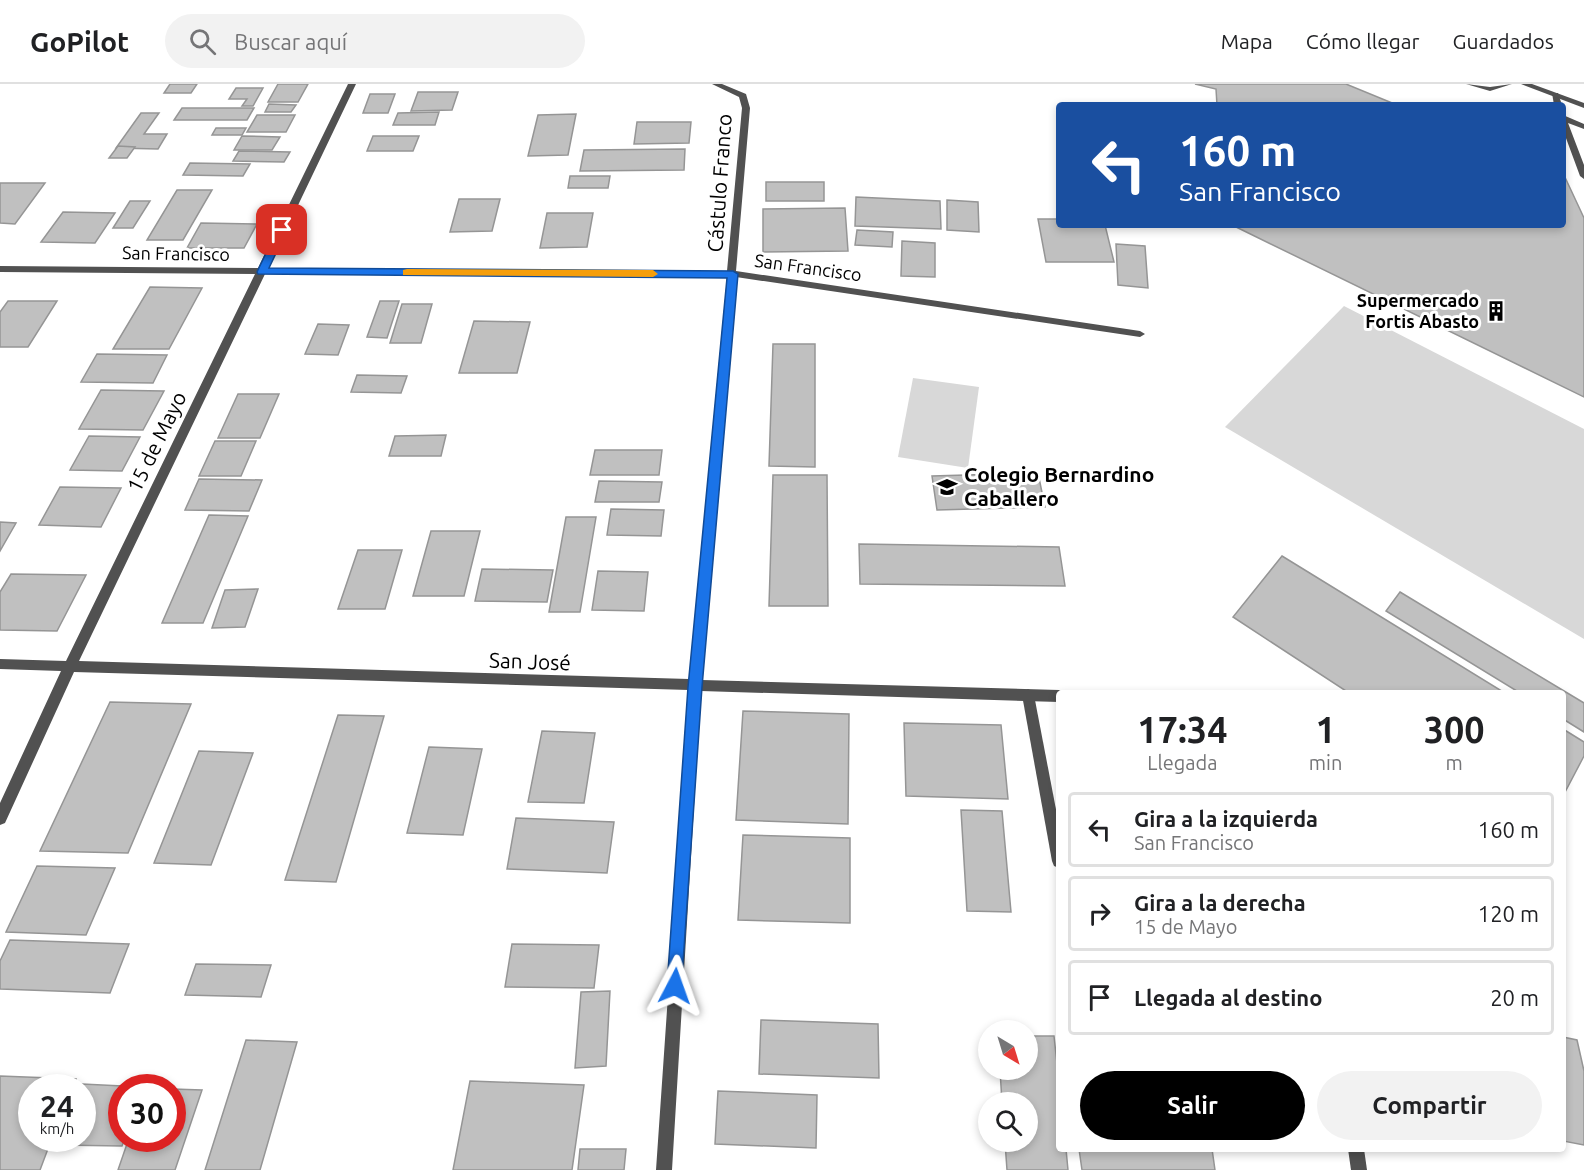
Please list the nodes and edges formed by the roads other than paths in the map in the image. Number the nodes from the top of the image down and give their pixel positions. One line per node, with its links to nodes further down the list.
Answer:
1 (352, 84): 14 (street, 15 de Mayo)
2 (716, 84): 15 (street, Cástulo Franco)
3 (1470, 84): 4 (street)
4 (1508, 84)
5 (1525, 84): 6 (street)
6 (1555, 95): 7 (street); 8 (street)
7 (1557, 102)
8 (1584, 106)
9 (1566, 119): 11 (street)
10 (1566, 126): 12 (street)
11 (1584, 127)
12 (1584, 176)
13 (0, 269): 14 (street, San Francisco)
14 (262, 272): 15 (street, San Francisco); 18 (street, 15 de Mayo)
15 (733, 274): 16 (street, San Francisco); 19 (street, Cástulo Franco)
16 (1140, 334)
17 (0, 664): 18 (street, San José)
18 (70, 666): 19 (street, San José); 22 (street, 15 de Mayo)
19 (695, 687): 20 (street, San José); 25 (street, Cástulo Franco)
20 (1028, 695): 21 (street, San José); 23 (street)
21 (1056, 696)
22 (0, 819)
23 (1056, 845)
24 (1356, 1152): 26 (street)
25 (664, 1170)
26 (1359, 1170)

